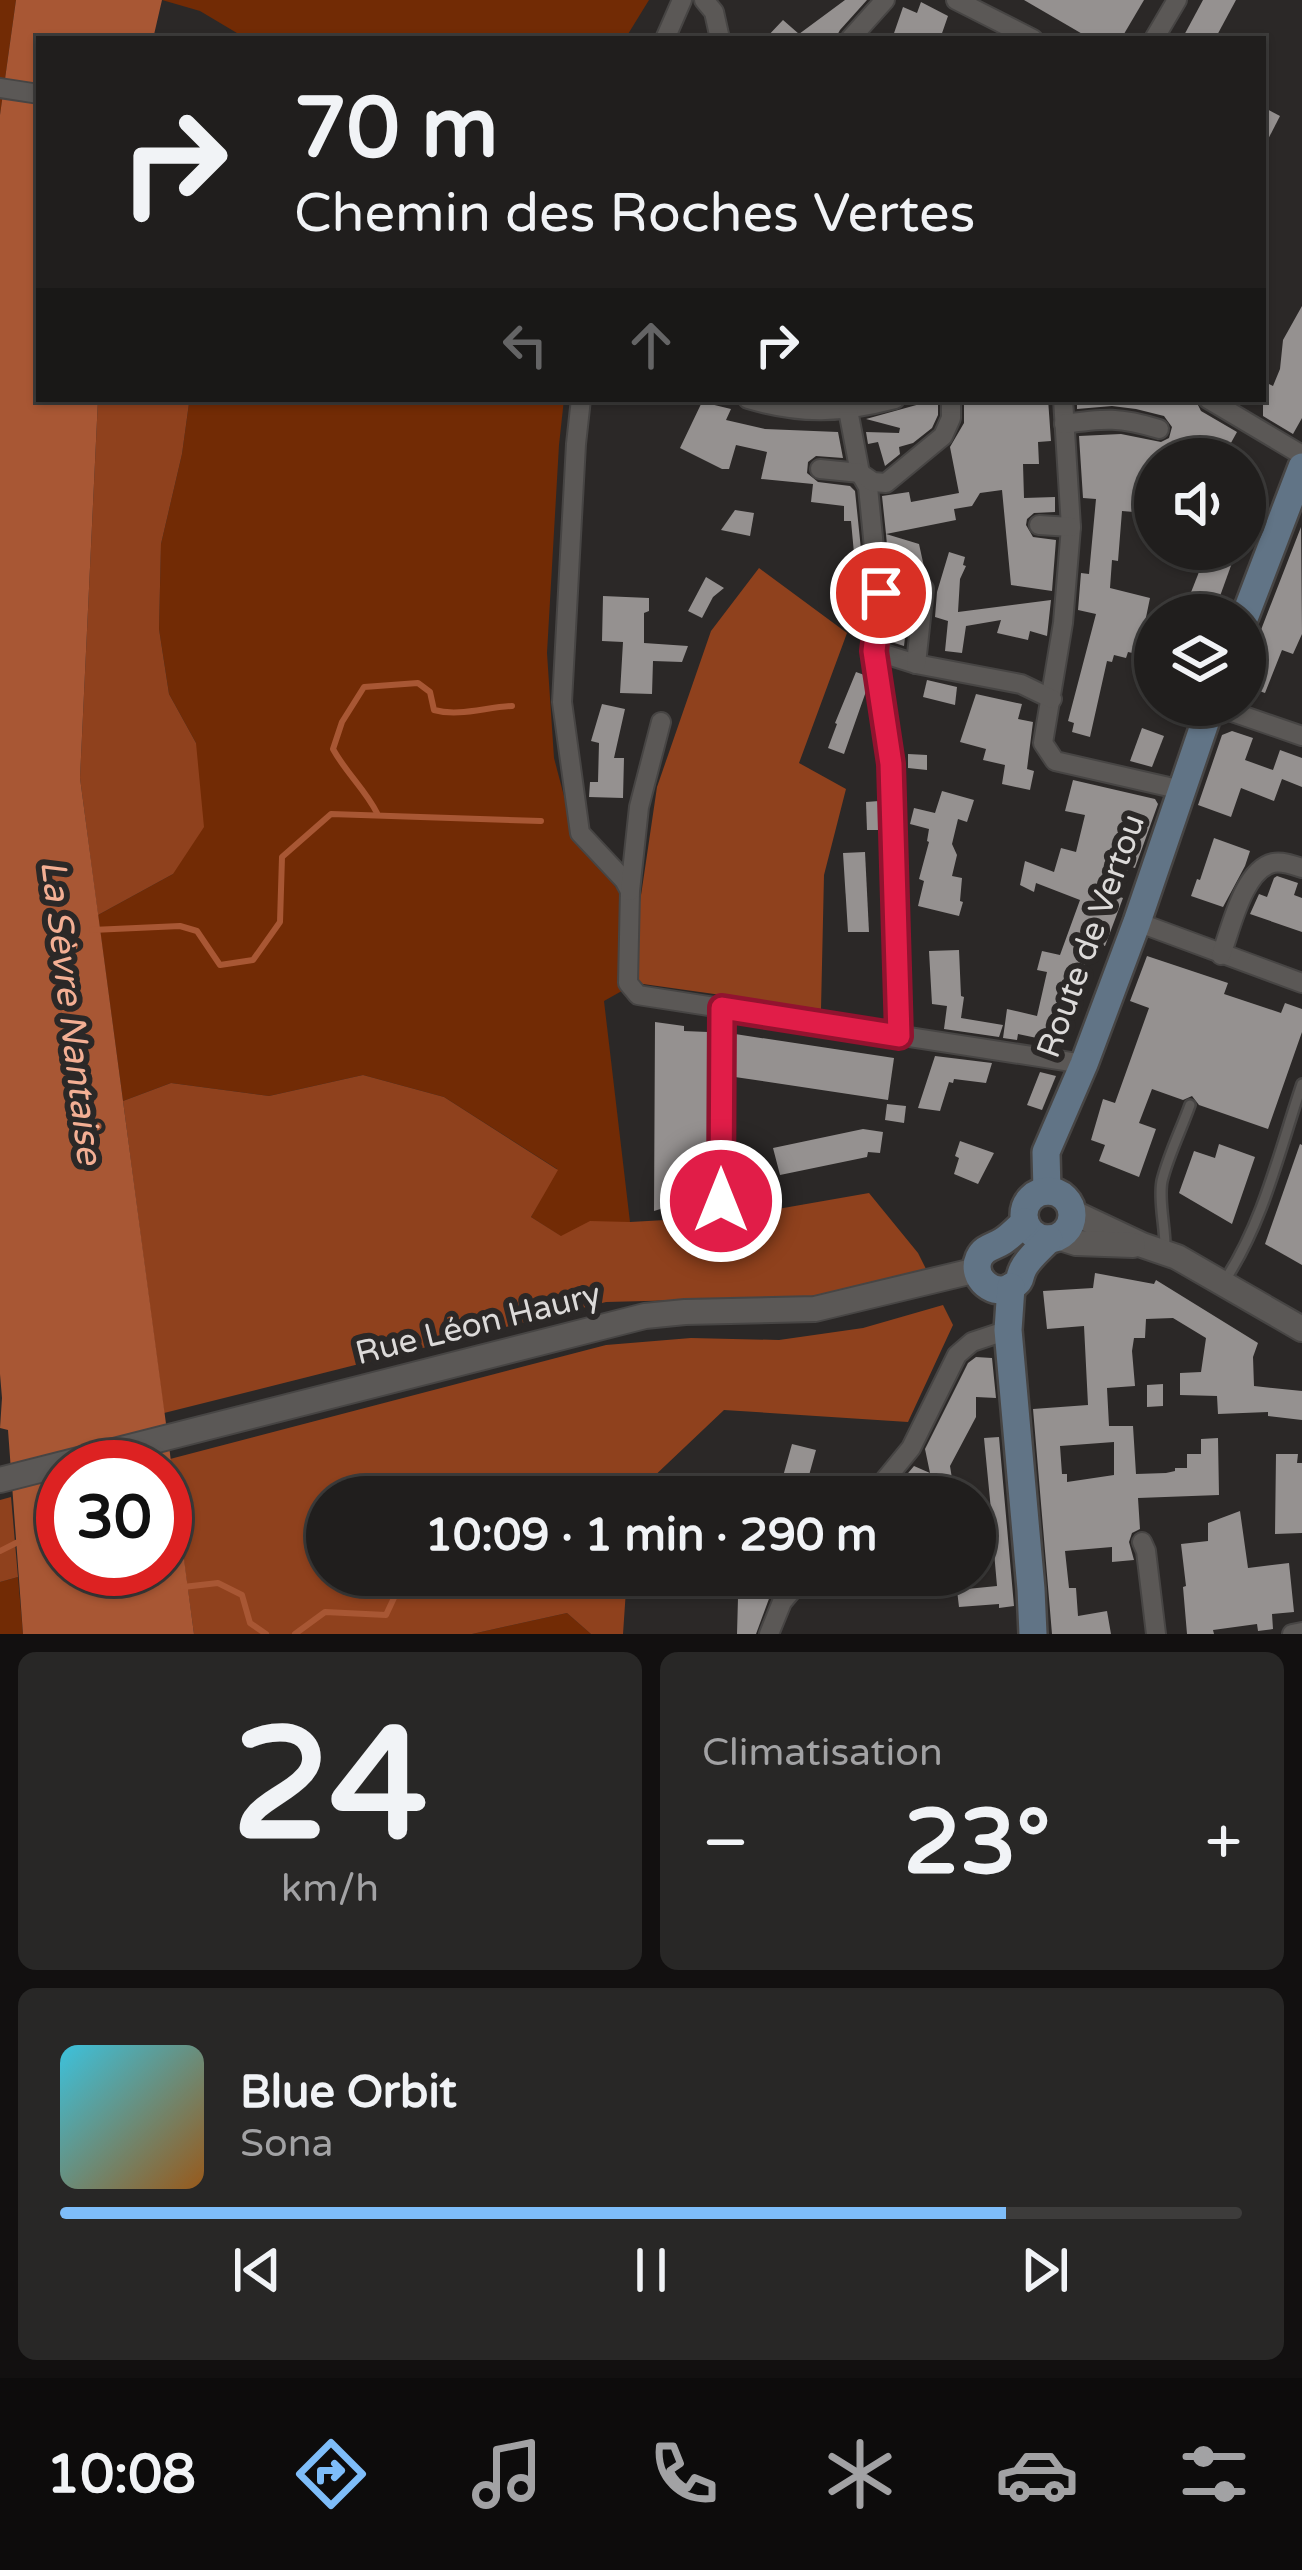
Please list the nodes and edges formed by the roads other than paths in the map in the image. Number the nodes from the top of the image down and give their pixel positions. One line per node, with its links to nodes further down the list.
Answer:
1 (682, 0): 6 (street)
2 (704, 0): 7 (street)
3 (885, 0): 8 (street)
4 (956, 0): 9 (street)
5 (1177, 0): 10 (street)
6 (666, 36)
7 (719, 36)
8 (853, 36)
9 (1027, 36)
10 (1156, 36)
11 (0, 88): 12 (street)
12 (36, 94)
13 (581, 402): 41 (street)
14 (761, 402): 19 (street)
15 (883, 402): 19 (street)
16 (951, 402): 25 (street)
17 (1063, 402): 20 (street)
18 (1213, 402): 22 (street)
19 (848, 410): 25 (street)
20 (1064, 424): 21 (street); 27 (street)
21 (1160, 429)
22 (1302, 455)
23 (1302, 467): 30 (main road)
24 (820, 469): 25 (street)
25 (860, 473): 28 (street)
26 (1039, 525): 27 (street)
27 (1071, 527): 33 (street)
28 (876, 568): 31 (lane)
29 (924, 589): 32 (street)
30 (1253, 594)
31 (874, 651): 32 (street); 38 (lane)
32 (916, 664): 33 (street)
33 (1052, 699): 39 (street)
34 (661, 722): 41 (street)
35 (1266, 724): 37 (street)
36 (1204, 726): 39 (main road, Route de Vertou)
37 (1302, 736)
38 (891, 764): 46 (street)
39 (1182, 790): 42 (main road, Route de Vertou)
40 (1302, 868): 43 (street)
41 (630, 891): 45 (street)
42 (1137, 922): 43 (street); 47 (main road, Route de Vertou)
43 (1221, 955): 44 (street)
44 (1302, 983)
45 (722, 1008): 46 (street); 51 (street)
46 (899, 1036): 47 (street)
47 (1084, 1064): 50 (main road, Route de Vertou)
48 (1302, 1084): 59 (lane)
49 (1190, 1106): 56 (lane)
50 (1047, 1191): 52 (main road); 53 (main road)
51 (721, 1201)
52 (1072, 1212): 54 (main road); 56 (street)
53 (1025, 1222): 54 (main road); 55 (main road)
54 (1053, 1238): 56 (street); 58 (main road)
55 (999, 1244): 57 (main road); 58 (main road)
56 (1153, 1249): 59 (street)
57 (977, 1270): 58 (main road); 63 (street, Rue Léon Haury)
58 (1017, 1277): 61 (main road)
59 (1222, 1284): 60 (street)
60 (1302, 1329)
61 (1009, 1330): 62 (street); 68 (main road)
62 (889, 1476)
63 (0, 1480)
64 (1142, 1542): 69 (street)
65 (787, 1596): 67 (street)
66 (1302, 1632): 70 (street)
67 (769, 1634)
68 (1033, 1634)
69 (1156, 1634)
70 (1292, 1634)

